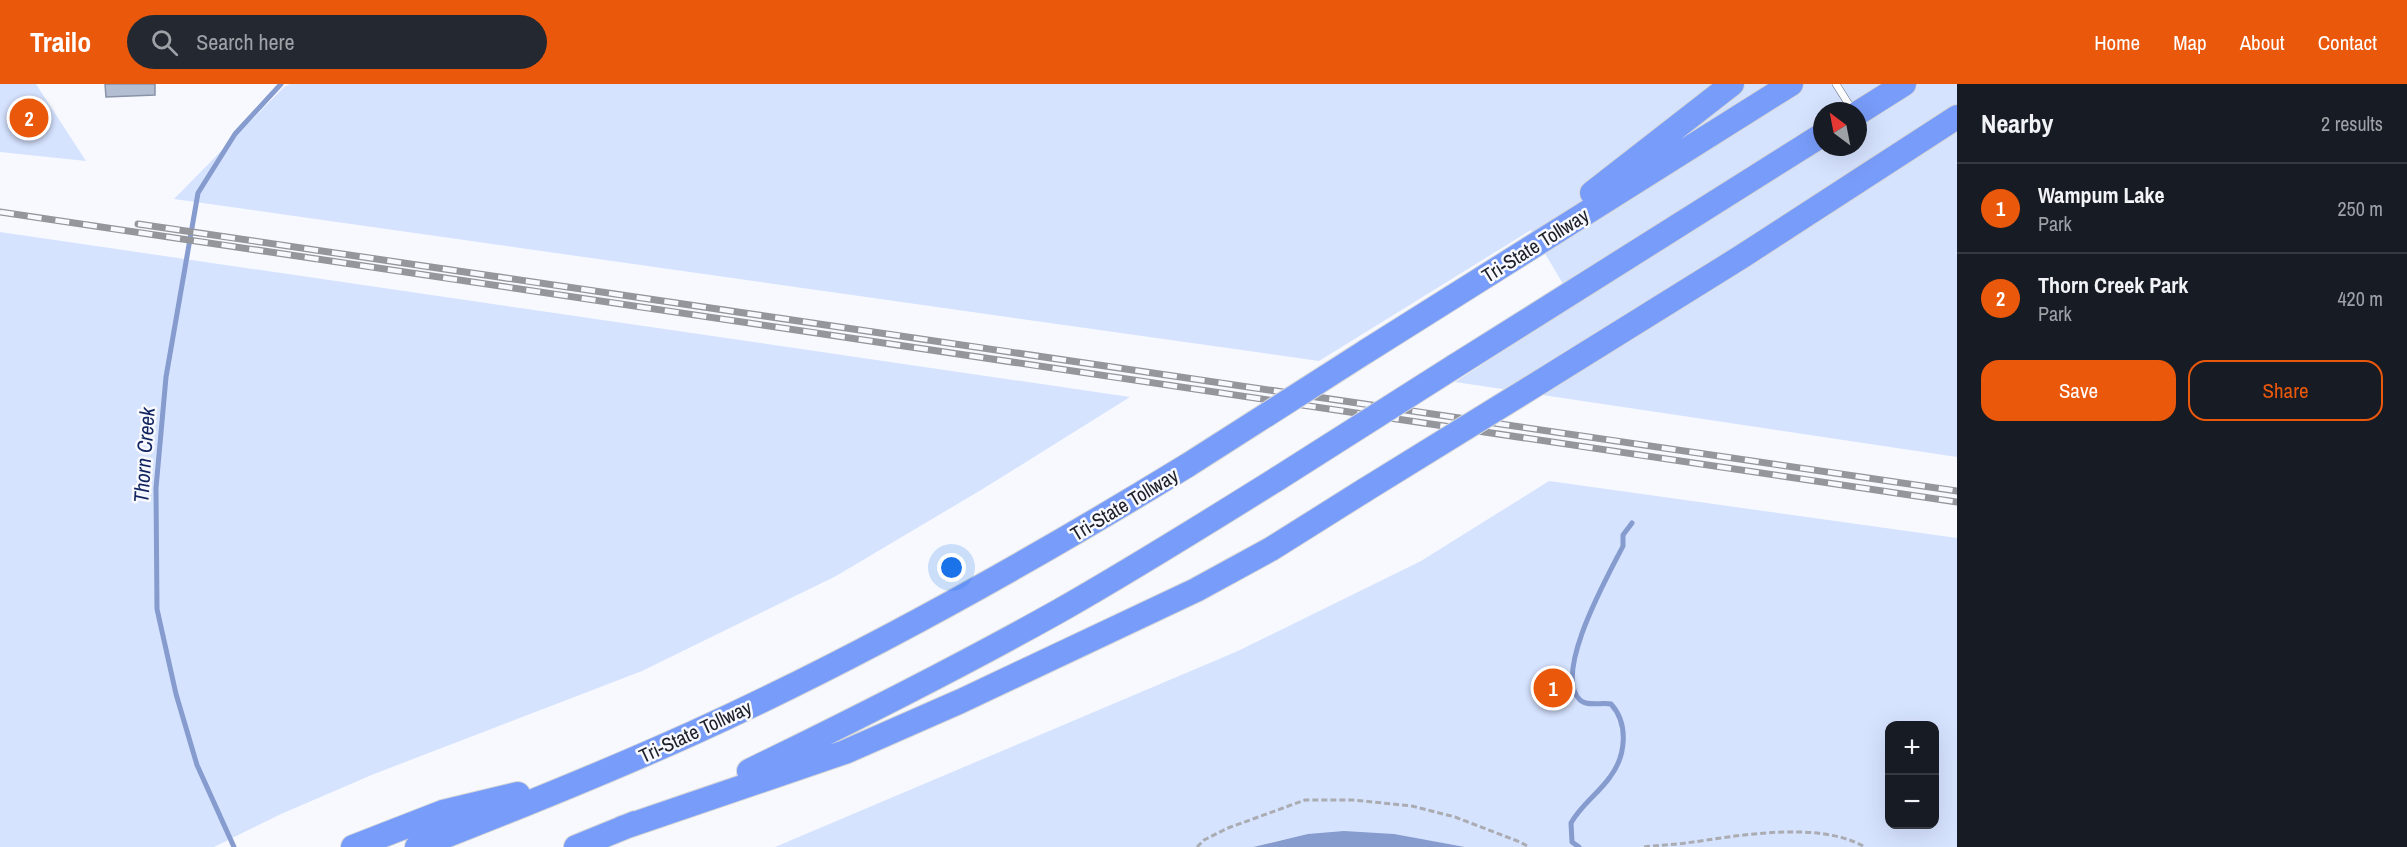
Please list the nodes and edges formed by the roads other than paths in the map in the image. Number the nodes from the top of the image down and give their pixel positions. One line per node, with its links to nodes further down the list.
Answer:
1 (1732, 84): 11 (highway)
2 (1791, 84): 11 (highway, Tri-State Tollway)
3 (1836, 84): 5 (lane)
4 (1904, 84): 6 (highway)
5 (1847, 102)
6 (1867, 107)
7 (1957, 117): 10 (highway)
8 (1957, 135): 10 (highway)
9 (1813, 141): 13 (highway, bridge)
10 (1741, 257): 13 (highway, bridge)
11 (1494, 271): 12 (highway, Tri-State Tollway, bridge)
12 (599, 775): 14 (highway); 15 (highway, Tri-State Tollway)
13 (622, 828): 16 (highway)
14 (353, 847)
15 (417, 847)
16 (576, 847)

